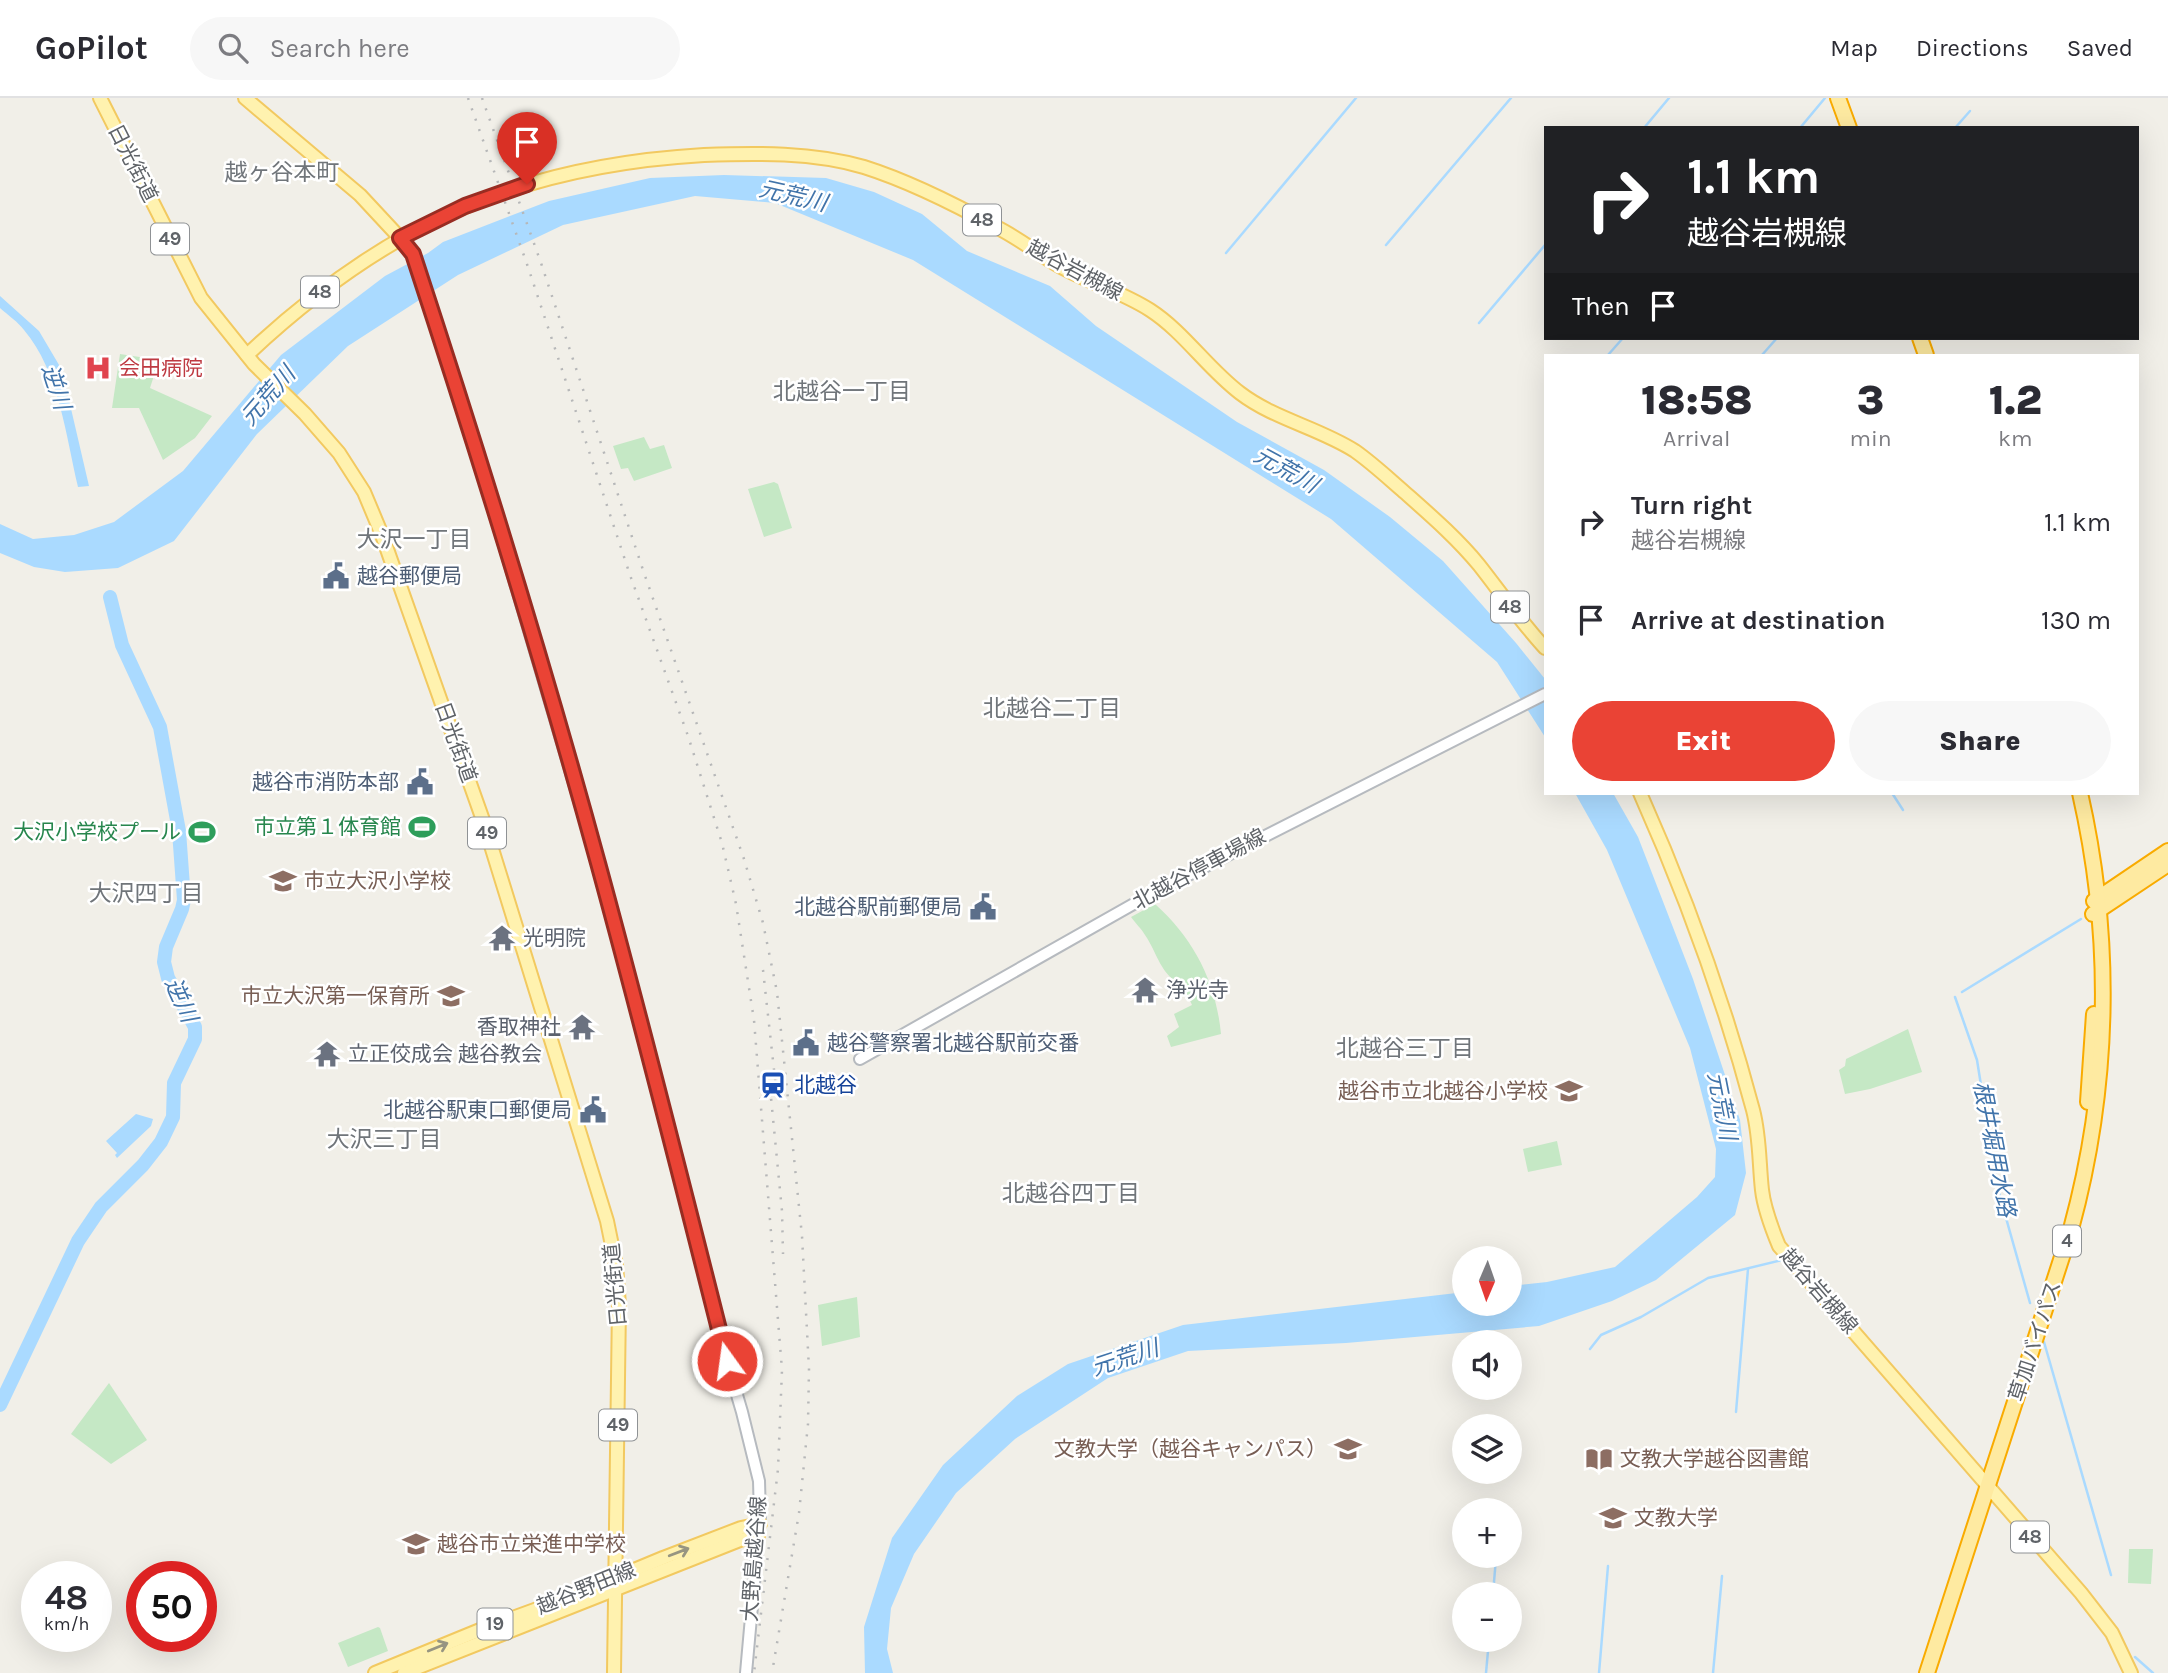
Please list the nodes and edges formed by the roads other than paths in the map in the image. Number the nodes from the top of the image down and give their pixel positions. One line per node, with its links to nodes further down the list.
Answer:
1 (100, 98): 8 (main road, 日光街道 / 49)
2 (245, 98): 7 (main road)
3 (1838, 98): 5 (highway)
4 (1848, 98): 6 (highway)
5 (1848, 126)
6 (1857, 126)
7 (400, 238): 8 (main road, 越谷岩槻線 / 48); 9 (main road, 越谷岩槻線 / 48); 19 (main road, 大野島越谷線)
8 (247, 355): 20 (main road, 日光街道 / 49)
9 (1544, 648)
10 (1544, 694): 17 (main road, 北越谷停車場線)
11 (1641, 795): 18 (main road, 越谷岩槻線 / 48)
12 (2071, 795): 16 (highway, 草加バイパス / 4)
13 (2080, 795): 16 (highway, 草加バイパス / 4)
14 (2168, 851): 16 (highway)
15 (2168, 864): 16 (highway)
16 (2095, 907): 18 (highway, 草加バイパス / 4)
17 (860, 1059)
18 (1984, 1483): 25 (highway, 草加バイパス / 4); 26 (highway, 草加バイパス / 4); 27 (main road, 越谷岩槻線 / 48)
19 (759, 1530): 20 (main road, 越谷野田線 / 19); 24 (main road, 大野島越谷線)
20 (615, 1584): 21 (main road, 越谷野田線 / 19, one-way to 20); 22 (main road, 越谷野田線 / 19); 23 (main road, 日光街道 / 49)
21 (375, 1673)
22 (404, 1673)
23 (614, 1673)
24 (746, 1673)
25 (1917, 1673)
26 (1927, 1673)
27 (2131, 1673)

